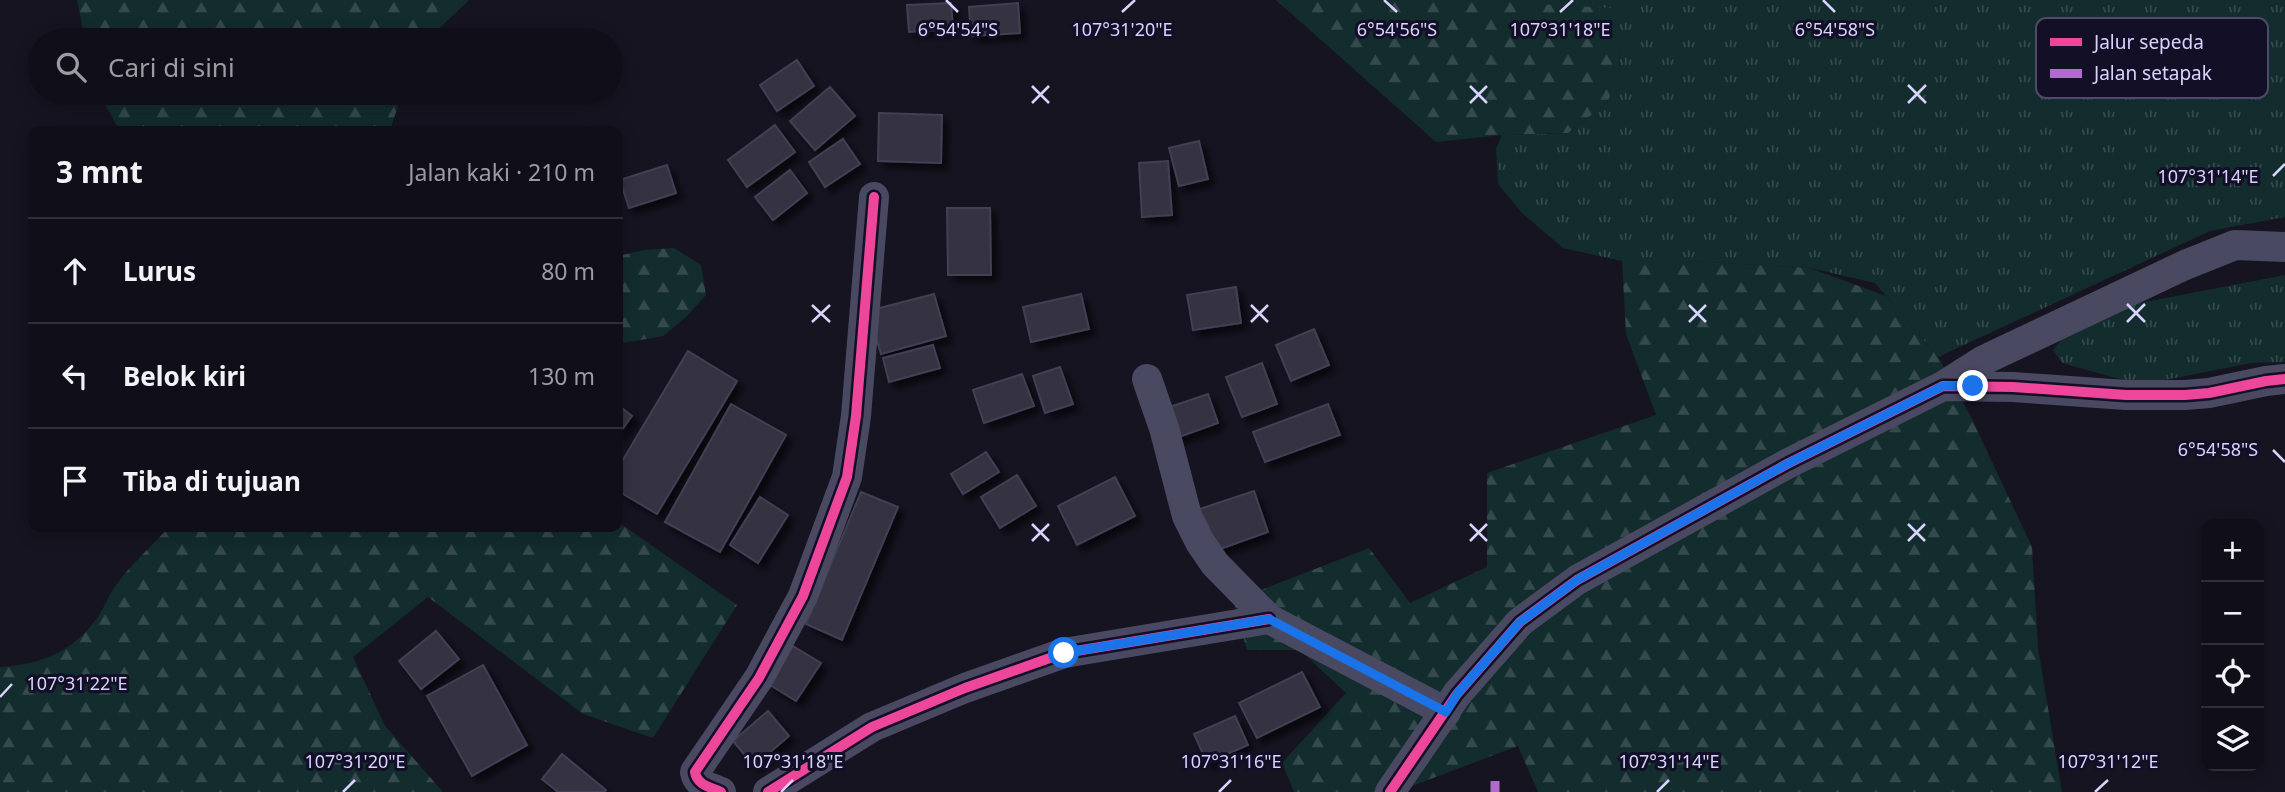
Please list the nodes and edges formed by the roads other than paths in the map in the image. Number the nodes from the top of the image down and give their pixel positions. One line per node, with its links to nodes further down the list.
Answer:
1 (874, 197): 8 (street)
2 (2285, 247): 5 (street)
3 (1147, 379): 6 (street)
4 (2285, 379): 5 (street)
5 (1943, 386): 7 (street)
6 (1269, 619): 7 (street); 9 (street)
7 (1446, 712): 10 (street)
8 (706, 789)
9 (768, 792)
10 (1390, 792)

